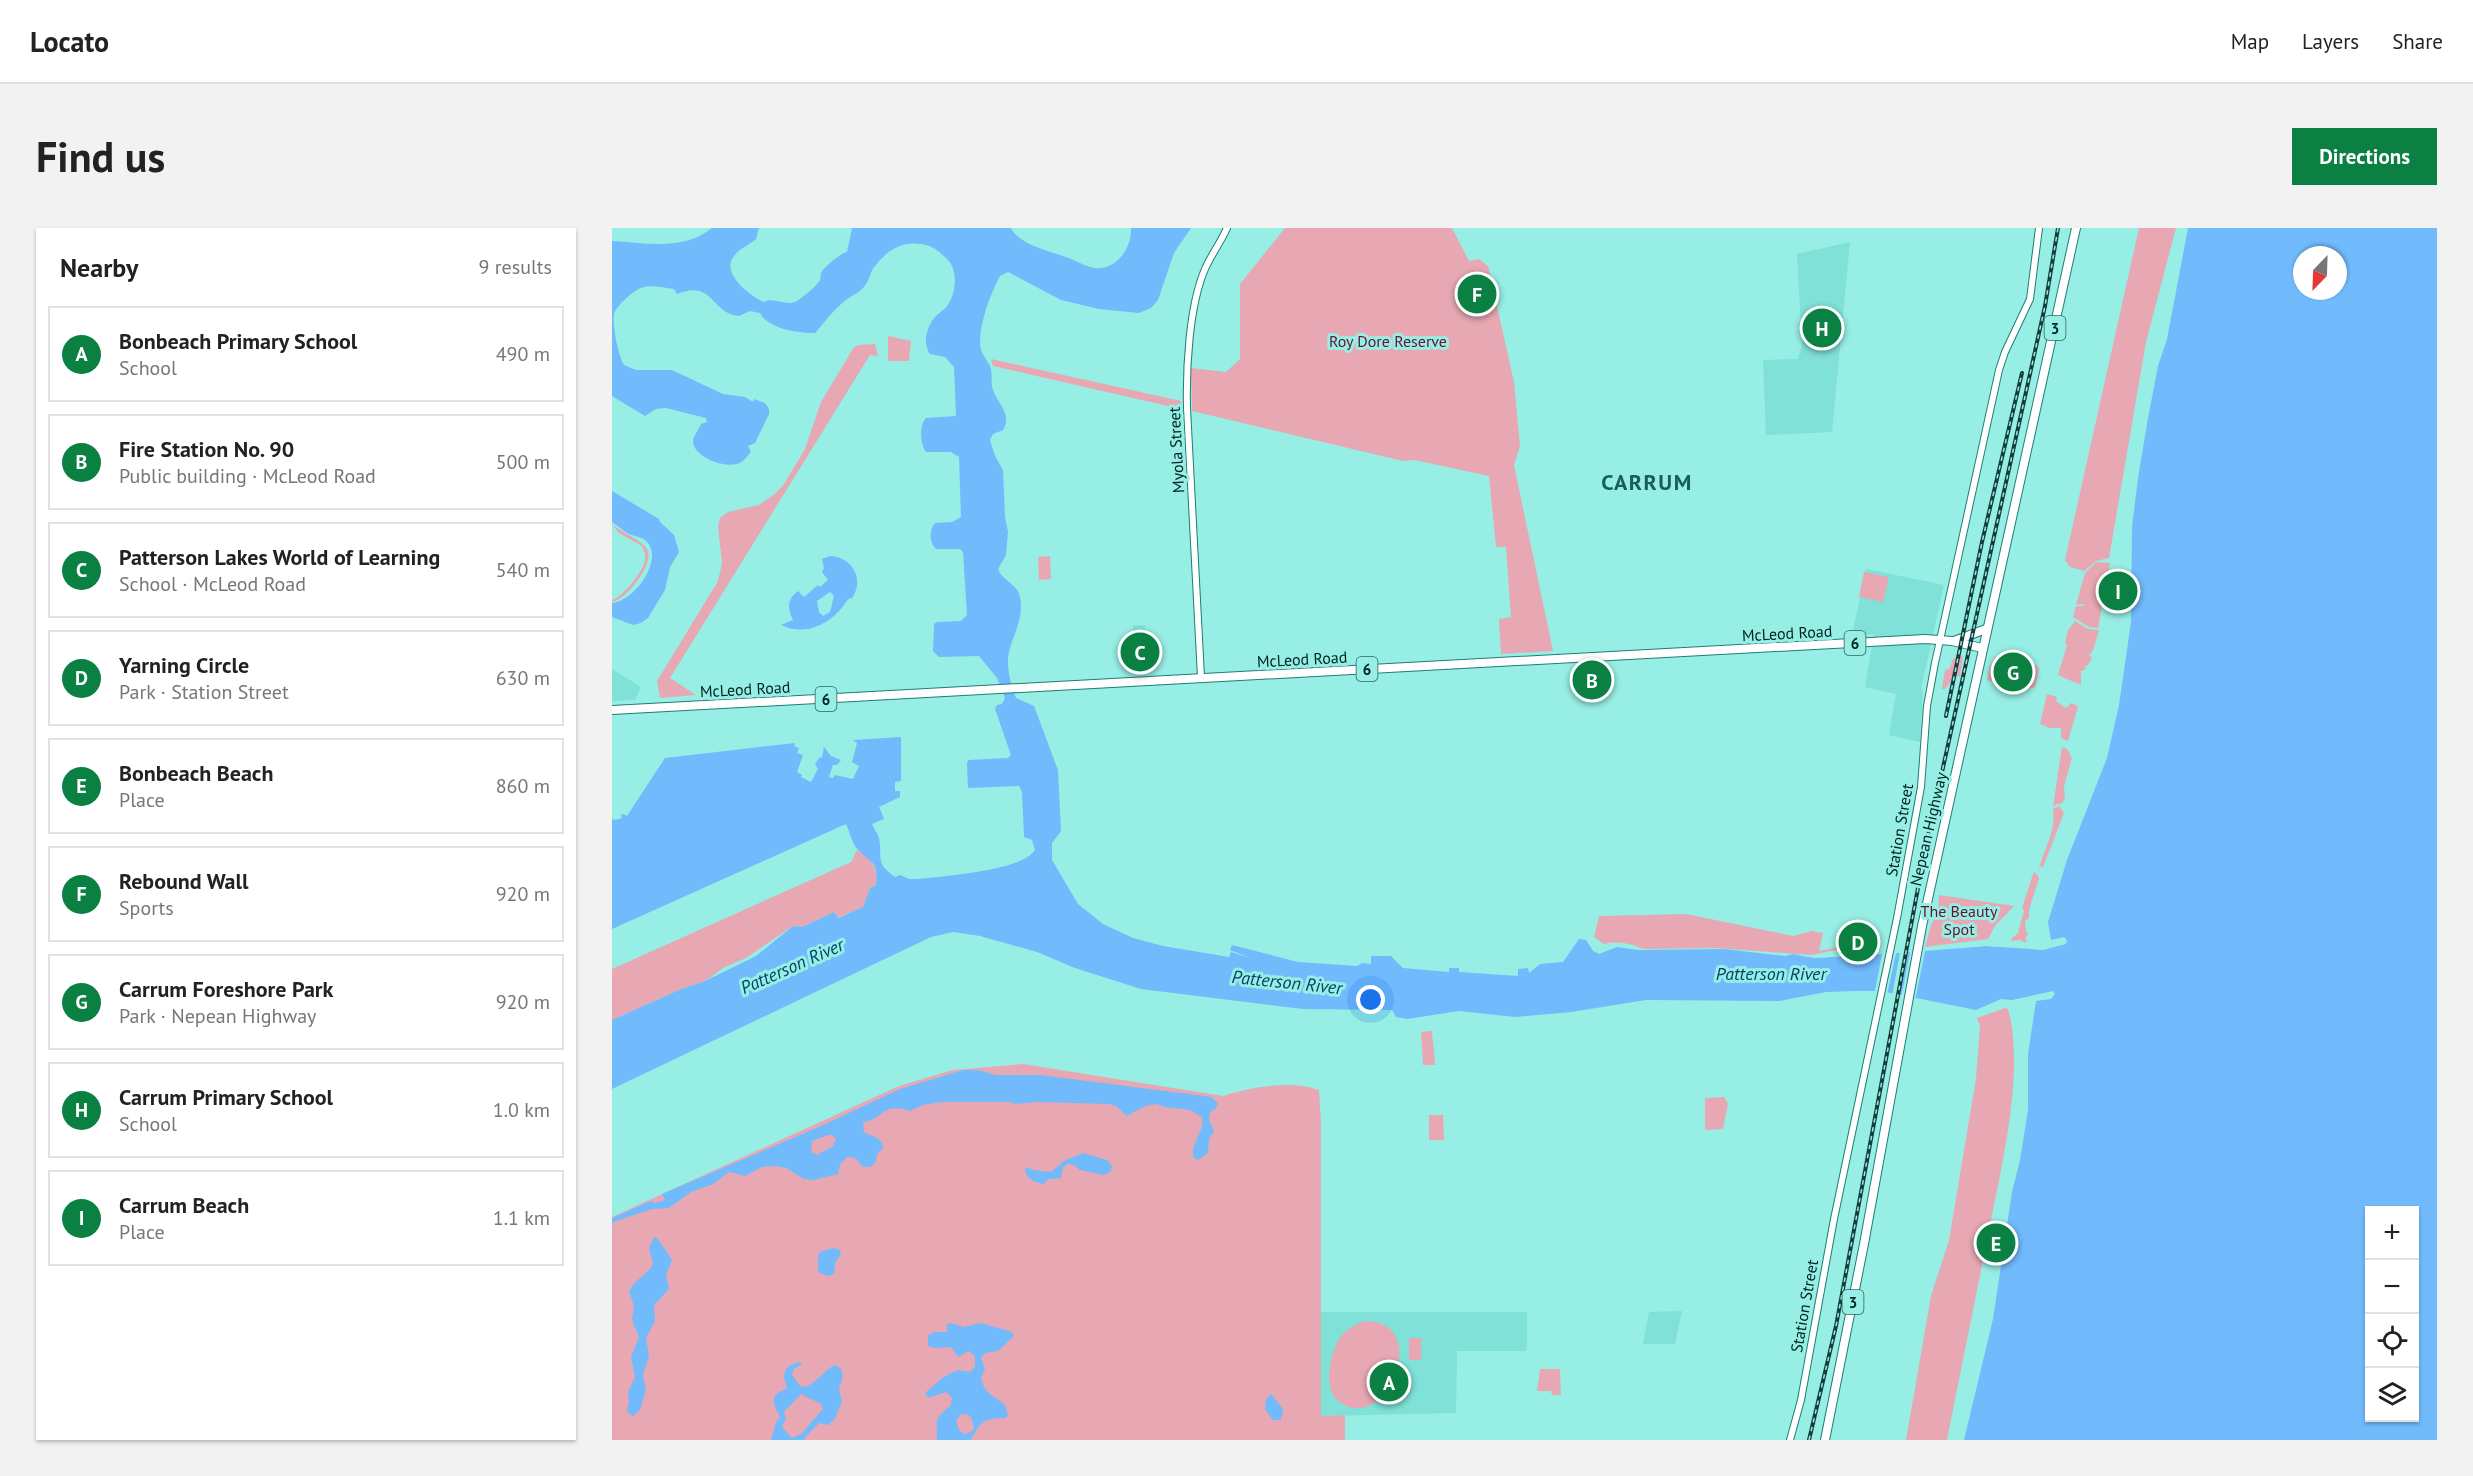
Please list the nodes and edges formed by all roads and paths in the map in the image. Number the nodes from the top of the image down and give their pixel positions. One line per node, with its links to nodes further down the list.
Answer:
1 (1227, 228): 8 (street, Myola Street)
2 (2039, 228): 5 (street, Station Street)
3 (2076, 228): 4 (highway, Nepean Highway / 3)
4 (1986, 629): 6 (main road); 7 (highway, Nepean Highway / 3)
5 (1940, 640): 6 (main road, McLeod Road / 6); 8 (main road, McLeod Road / 6); 10 (street, Station Street)
6 (1952, 641): 7 (main road, McLeod Road / 6)
7 (1982, 648): 11 (highway, Nepean Highway / 3)
8 (1201, 677): 9 (main road, McLeod Road / 6)
9 (612, 710)
10 (1790, 1440)
11 (1825, 1440)

